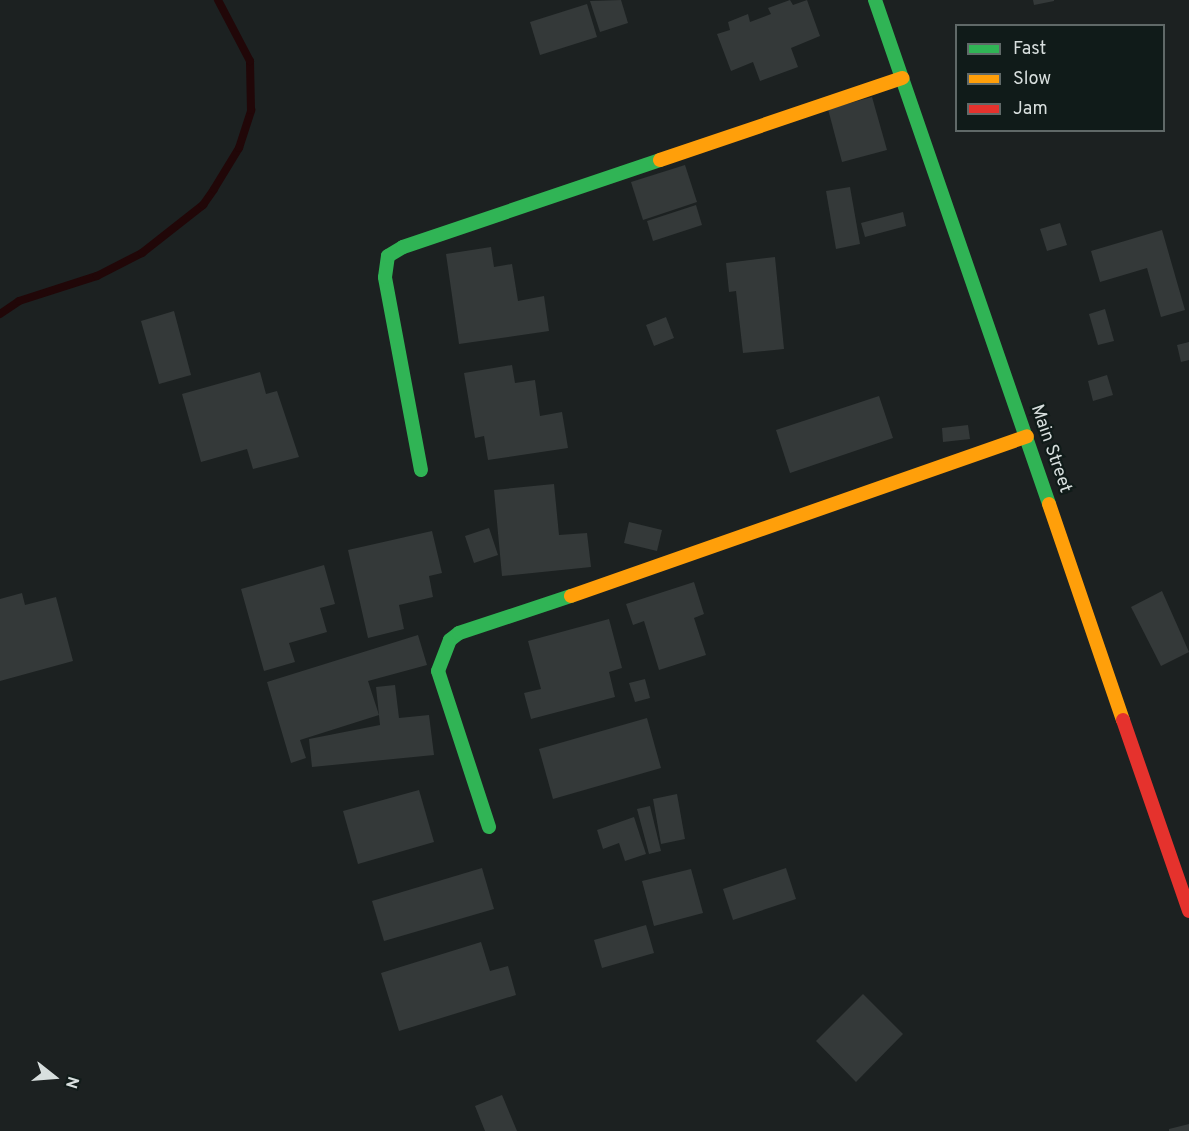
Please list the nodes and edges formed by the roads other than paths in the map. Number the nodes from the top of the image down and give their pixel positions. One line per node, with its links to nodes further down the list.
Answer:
1 (875, 0): 2 (street, Main Street)
2 (902, 78): 3 (street, Main Street); 4 (street)
3 (1027, 436): 5 (street); 6 (street, Main Street)
4 (421, 470)
5 (489, 827)
6 (1189, 911)

